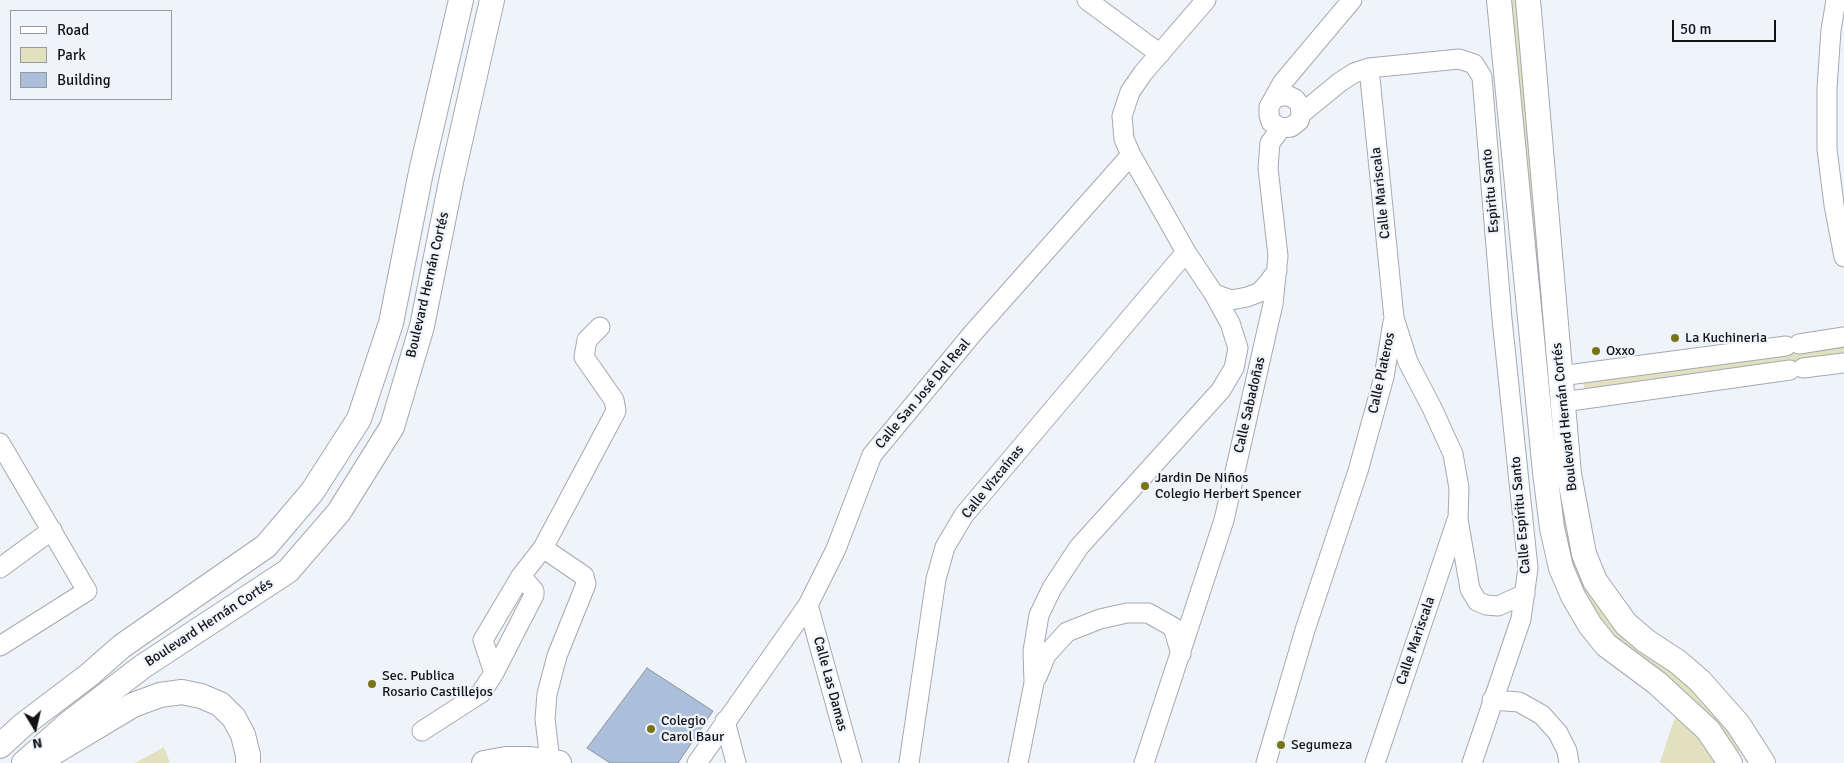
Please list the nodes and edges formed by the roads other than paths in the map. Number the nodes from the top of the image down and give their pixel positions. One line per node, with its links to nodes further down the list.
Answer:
1 (461, 0): 16 (main road, Boulevard Hernán Cortés)
2 (492, 0): 17 (main road, Boulevard Hernán Cortés)
3 (1087, 0): 9 (street)
4 (1206, 0): 9 (street)
5 (1352, 0): 12 (street)
6 (1499, 0): 49 (main road, Boulevard Hernán Cortés)
7 (1528, 0): 30 (main road, Boulevard Hernán Cortés)
8 (1836, 0): 21 (street)
9 (1160, 54): 15 (street)
10 (1474, 64): 11 (street, Calle Sabadoñas); 25 (street, Espiritu Santo)
11 (1369, 68): 13 (street, Calle Sabadoñas); 24 (street, Calle Mariscala)
12 (1274, 99): 13 (street); 14 (street)
13 (1301, 114): 14 (street, Calle Sabadoñas)
14 (1281, 128): 22 (street, Calle Sabadoñas)
15 (1131, 155): 20 (street); 39 (street, Calle San José Del Real)
16 (421, 172): 17 (main road); 18 (main road, Boulevard Hernán Cortés)
17 (452, 177): 19 (main road, Boulevard Hernán Cortés)
18 (414, 206): 19 (main road); 46 (main road, Boulevard Hernán Cortés)
19 (445, 212): 50 (main road, Boulevard Hernán Cortés)
20 (1186, 252): 23 (street); 57 (street, Calle Vizcaínas)
21 (1844, 257)
22 (1277, 270): 23 (street); 41 (street, Calle Sabadoñas)
23 (1214, 294): 42 (street)
24 (1394, 318): 34 (street, Calle Plateros); 60 (street, Calle Plateros)
25 (1502, 319): 38 (street, Calle Espíritu Santo)
26 (600, 327): 36 (street)
27 (1844, 337): 28 (street)
28 (1744, 352): 30 (street); 31 (street)
29 (1844, 363): 31 (street)
30 (1560, 376): 32 (main road, Boulevard Hernán Cortés)
31 (1748, 376): 32 (street)
32 (1562, 402): 47 (main road, Boulevard Hernán Cortés)
33 (0, 443): 35 (street)
34 (1458, 519): 38 (street, Calle Plateros); 61 (street, Calle Mariscala)
35 (52, 530): 37 (street); 40 (street)
36 (543, 548): 45 (street); 48 (street)
37 (0, 568)
38 (1525, 594): 43 (street, Calle Espíritu Santo)
39 (808, 605): 44 (street, Calle San José Del Real); 56 (street, Calle Las Damas)
40 (0, 646)
41 (1181, 654): 42 (street); 59 (street, Calle Sabadoñas)
42 (1034, 683): 58 (street)
43 (1492, 700): 62 (street, Calle Espíritu Santo); 63 (street)
44 (725, 721): 54 (street, Calle San José Del Real); 55 (street)
45 (422, 731)
46 (0, 746)
47 (1758, 755): 49 (main road)
48 (553, 762): 53 (main road)
49 (1729, 762)
50 (24, 763)
51 (36, 763): 52 (main road)
52 (248, 763)
53 (484, 763)
54 (697, 763)
55 (736, 763)
56 (852, 763)
57 (909, 763)
58 (1018, 763)
59 (1144, 763)
60 (1266, 763)
61 (1375, 763)
62 (1472, 763)
63 (1569, 763)

